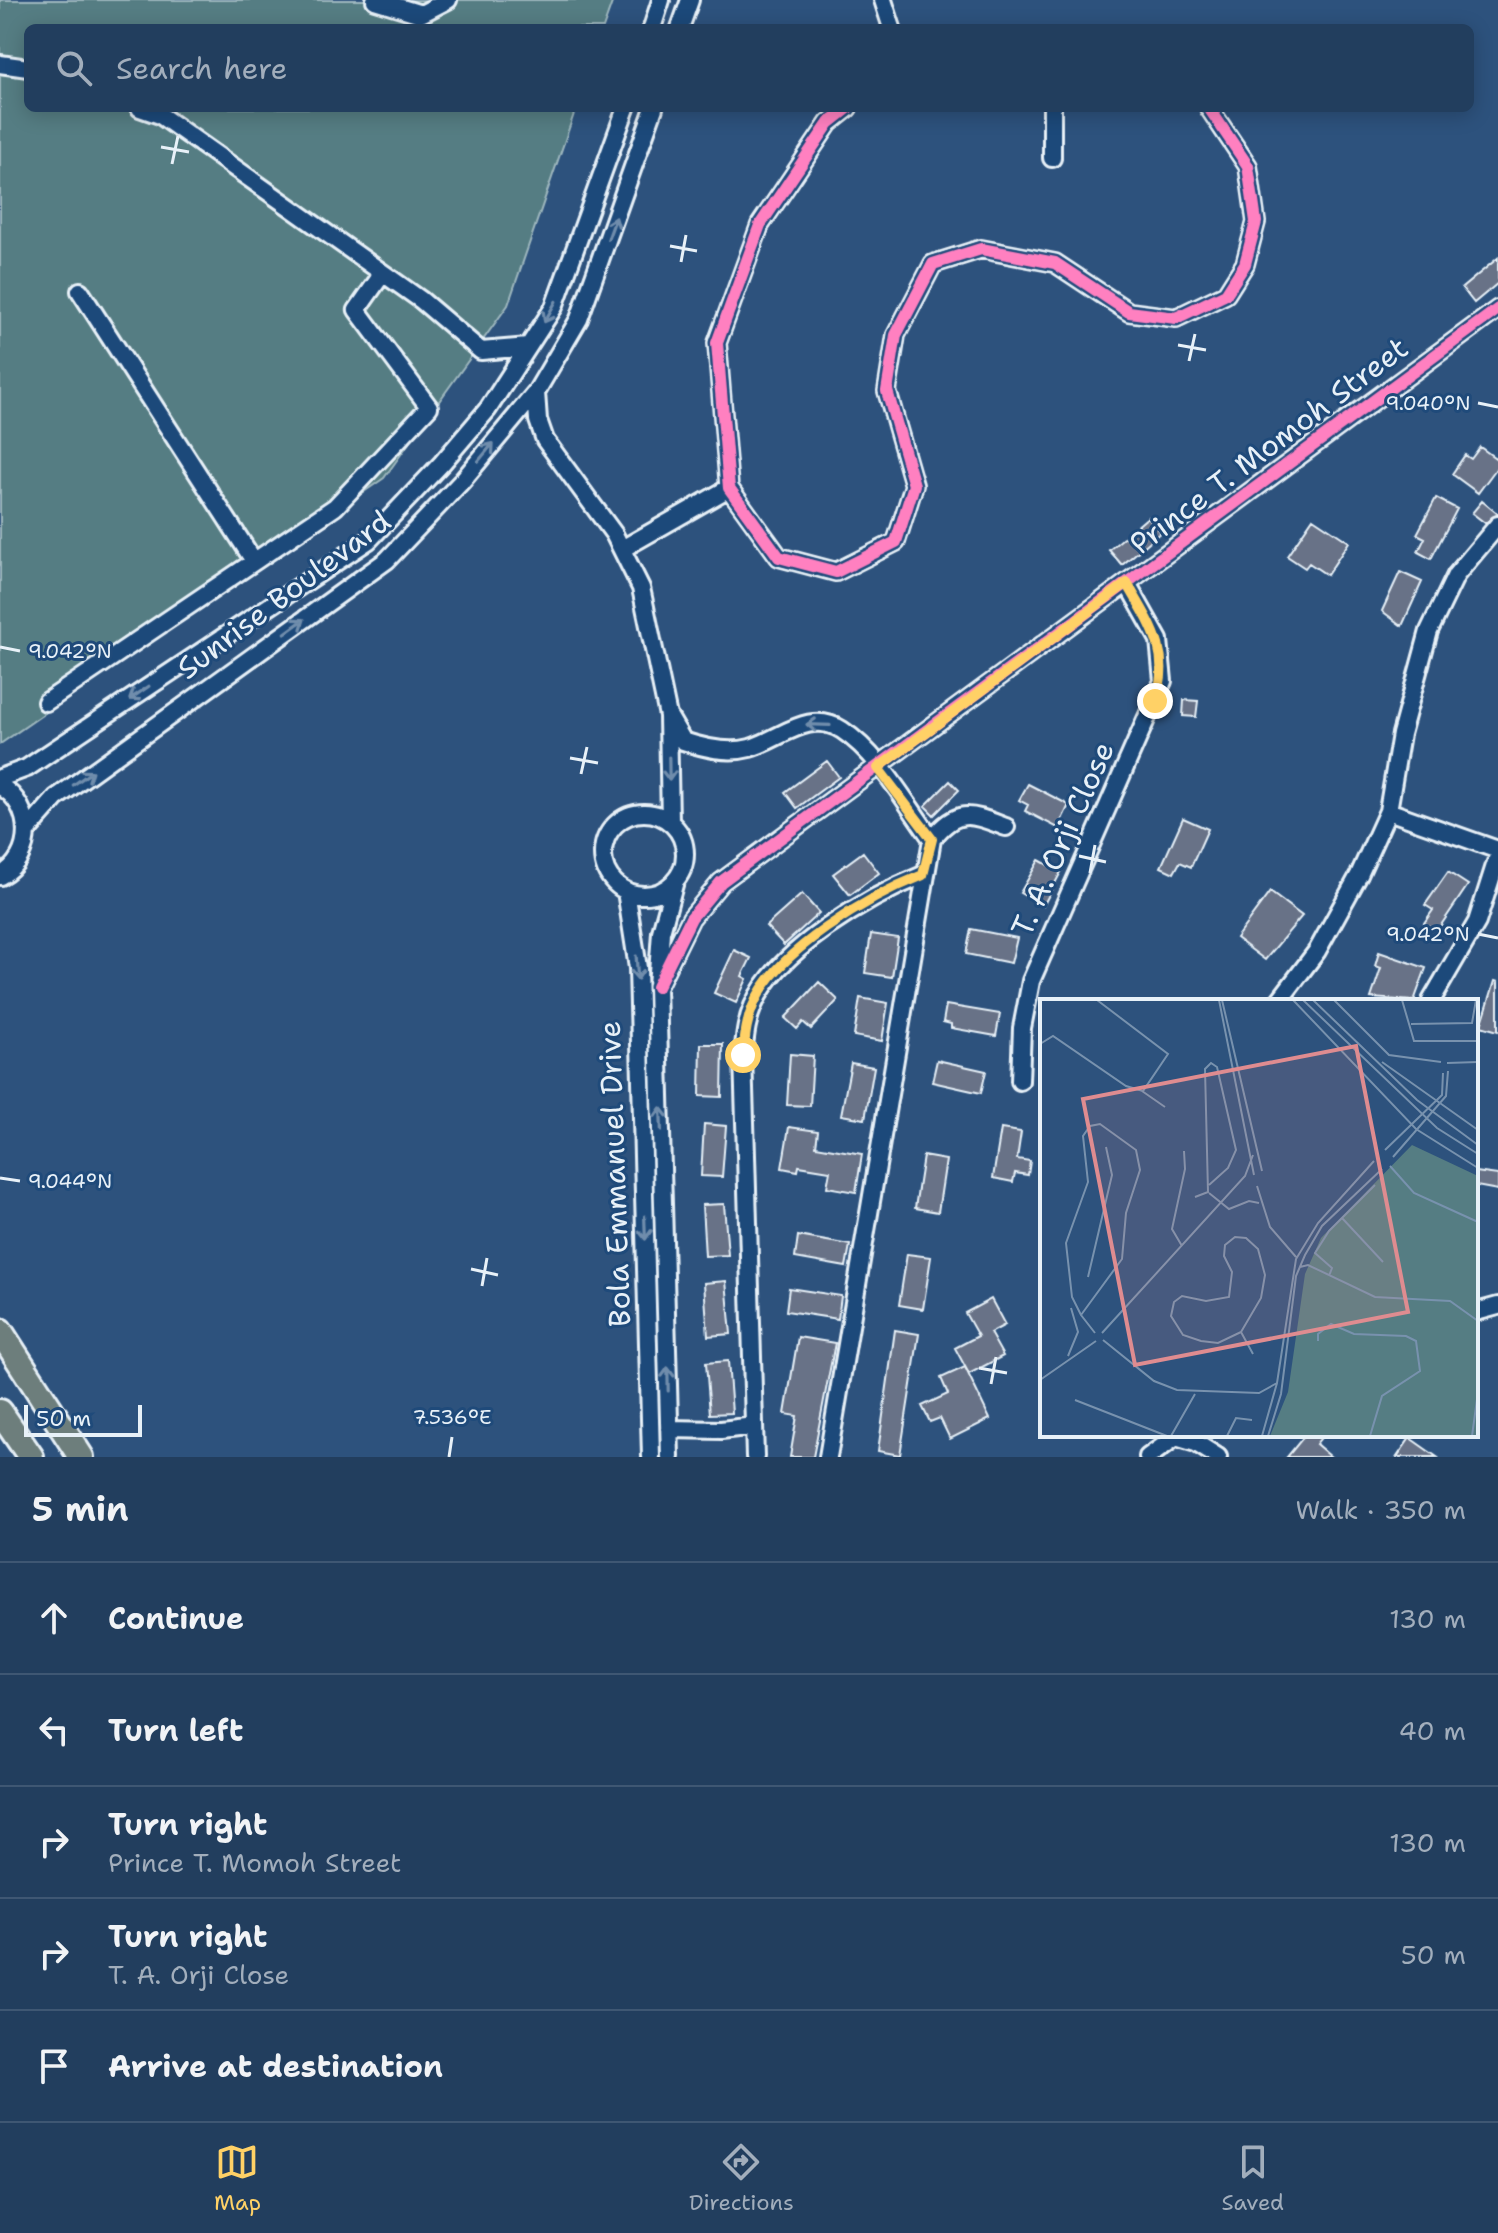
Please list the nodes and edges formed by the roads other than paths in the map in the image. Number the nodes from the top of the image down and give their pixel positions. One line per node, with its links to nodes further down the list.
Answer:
1 (375, 0): 2 (street)
2 (448, 0)
3 (661, 0): 6 (street)
4 (690, 0): 7 (street)
5 (883, 0): 8 (street)
6 (653, 24)
7 (681, 24)
8 (891, 24)
9 (0, 64): 10 (street)
10 (24, 67)
11 (151, 112): 18 (street)
12 (625, 112): 21 (street, Sunrise Boulevard, one-way to 21)
13 (653, 112): 22 (street, Sunrise Boulevard, one-way to 13)
14 (843, 112): 23 (street)
15 (1052, 112): 17 (street)
16 (1212, 112): 23 (street)
17 (1052, 158)
18 (383, 273): 21 (street); 26 (street)
19 (80, 291): 26 (street)
20 (1498, 309): 27 (street, Prince T. Momoh Street)
21 (528, 347): 31 (street, Sunrise Boulevard, one-way to 31)
22 (536, 392): 25 (street); 36 (street, Sunrise Boulevard, one-way to 22)
23 (729, 488): 25 (street)
24 (1498, 525): 33 (street)
25 (622, 549): 29 (street)
26 (254, 561): 28 (street)
27 (1127, 583): 30 (street, Prince T. Momoh Street); 47 (street, T. A. Orji Close)
28 (46, 702)
29 (668, 716): 30 (street, one-way to 29); 34 (street, one-way to 34)
30 (878, 768): 37 (street); 44 (street, Prince T. Momoh Street)
31 (0, 778)
32 (0, 786): 36 (street)
33 (1388, 811): 38 (street); 45 (street)
34 (670, 822): 42 (street); 43 (street)
35 (1006, 827): 37 (street)
36 (27, 831): 41 (street, Sunrise Boulevard)
37 (932, 839): 40 (street)
38 (1498, 850)
39 (1498, 856): 46 (street)
40 (923, 875): 52 (street); 61 (street)
41 (0, 876)
42 (675, 881): 43 (street); 44 (street, Bola Emmanuel Drive)
43 (626, 891): 58 (street, Bola Emmanuel Drive, one-way to 58)
44 (657, 987): 53 (street, Bola Emmanuel Drive, one-way to 44)
45 (1280, 999)
46 (1432, 999)
47 (1020, 1081)
48 (1498, 1306): 49 (street)
49 (1478, 1311)
50 (0, 1331): 57 (highway)
51 (0, 1412): 56 (highway)
52 (754, 1426): 53 (street); 60 (street)
53 (669, 1429): 59 (street, Bola Emmanuel Drive)
54 (1175, 1437): 62 (street)
55 (1179, 1437): 63 (street)
56 (31, 1457)
57 (81, 1457)
58 (651, 1457)
59 (670, 1457)
60 (755, 1457)
61 (828, 1457)
62 (1148, 1457)
63 (1218, 1457)

